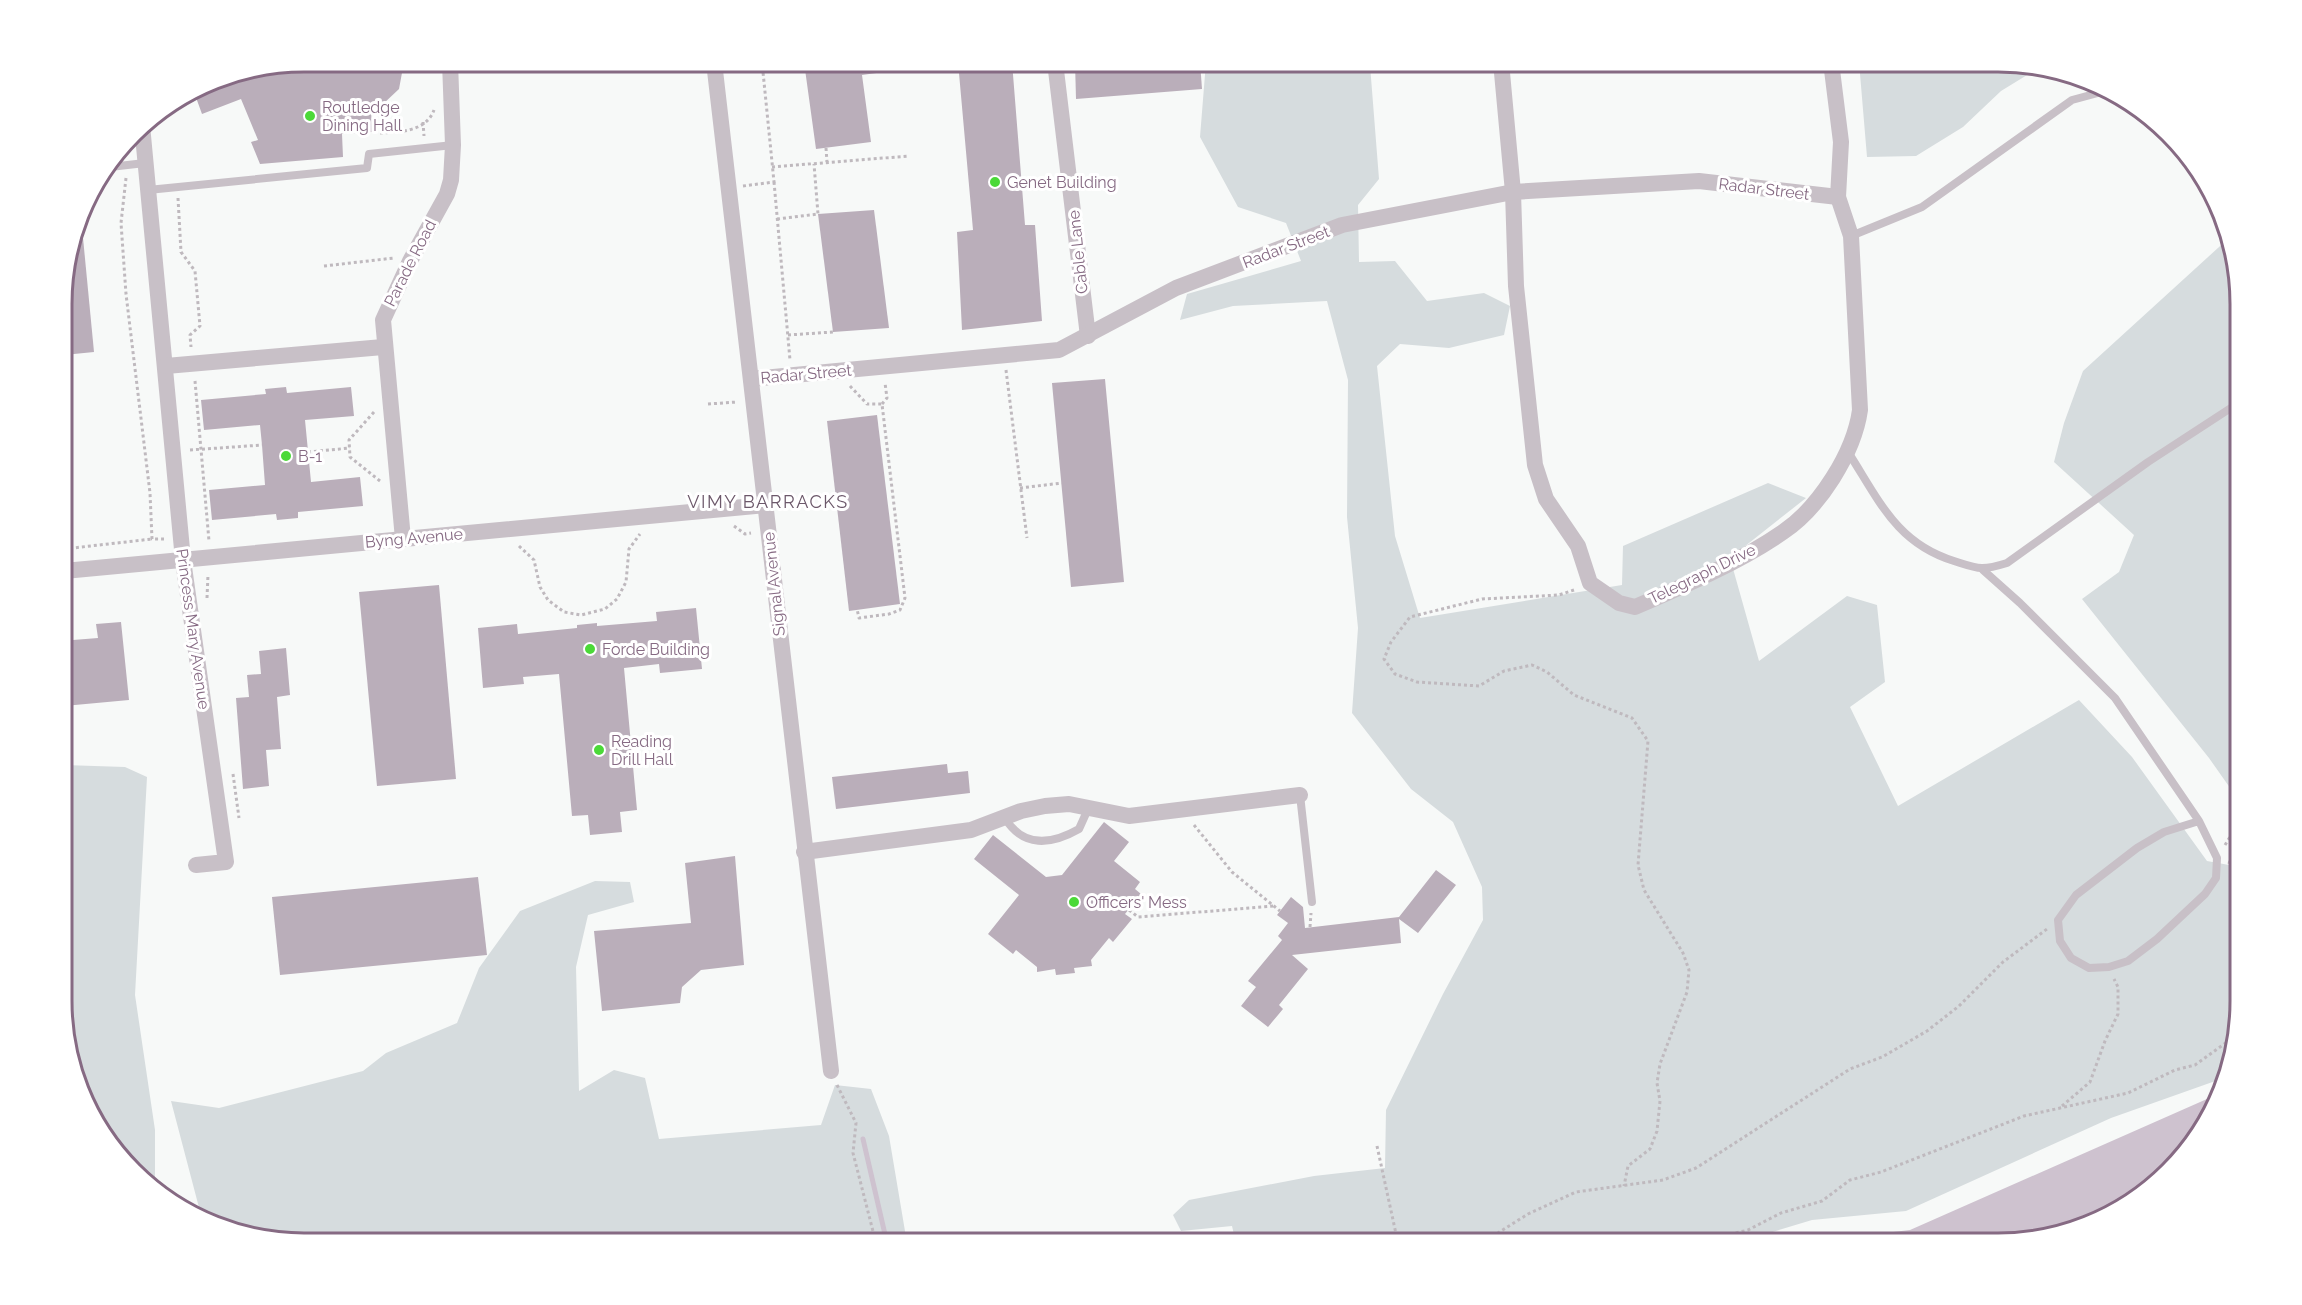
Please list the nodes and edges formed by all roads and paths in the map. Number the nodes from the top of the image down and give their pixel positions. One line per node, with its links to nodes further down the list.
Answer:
1 (450, 72): 12 (street, Parade Road)
2 (715, 72): 23 (street, Signal Avenue)
3 (763, 72): 20 (path)
4 (1056, 72): 34 (street, Cable Lane)
5 (1502, 72): 25 (street)
6 (1832, 72): 27 (street, Telegraph Drive)
7 (2095, 94): 29 (lane)
8 (436, 105): 9 (path)
9 (423, 122): 10 (path); 13 (path)
10 (380, 133)
11 (143, 137): 17 (street, Princess Mary Avenue)
12 (453, 145): 13 (lane); 35 (street, Parade Road)
13 (425, 147): 24 (lane)
14 (826, 148): 16 (path)
15 (909, 156): 16 (path)
16 (827, 162): 18 (path)
17 (146, 163): 19 (lane); 24 (street, Princess Mary Avenue)
18 (814, 164): 20 (path); 28 (path)
19 (118, 166)
20 (772, 167): 22 (path)
21 (126, 178): 61 (path)
22 (774, 182): 23 (path); 28 (path)
23 (729, 188): 41 (street, Signal Avenue)
24 (148, 190): 37 (street, Princess Mary Avenue)
25 (1513, 192): 27 (street, Radar Street); 34 (street, Radar Street); 69 (street)
26 (178, 193): 36 (path)
27 (1838, 197): 29 (street, Telegraph Drive)
28 (777, 219): 33 (path)
29 (1851, 236): 54 (street, Telegraph Drive)
30 (395, 264): 31 (path)
31 (324, 266)
32 (833, 332): 33 (path)
33 (788, 335): 40 (path)
34 (1088, 336): 40 (street, Radar Street)
35 (383, 347): 37 (street); 62 (street, Parade Road)
36 (192, 351)
37 (166, 366): 52 (street, Princess Mary Avenue)
38 (996, 367): 57 (path)
39 (194, 376): 51 (path)
40 (768, 378): 41 (street, Radar Street)
41 (750, 379): 44 (street, Signal Avenue)
42 (884, 379): 46 (path)
43 (856, 382): 46 (path)
44 (753, 401): 45 (path); 58 (street, Signal Avenue)
45 (708, 404)
46 (882, 404): 71 (path)
47 (380, 405): 50 (path)
48 (2230, 409): 68 (lane)
49 (262, 445): 51 (path)
50 (350, 448): 53 (path); 56 (path)
51 (201, 449): 52 (path); 63 (path)
52 (173, 452): 59 (street, Princess Mary Avenue)
53 (308, 452)
54 (1848, 452): 68 (lane); 69 (street, Telegraph Drive)
55 (1062, 483): 57 (path)
56 (388, 487)
57 (1020, 488): 60 (path)
58 (765, 505): 62 (street, Byng Avenue); 80 (street, Signal Avenue)
59 (181, 538): 61 (path); 63 (path); 66 (street, Princess Mary Avenue)
60 (1027, 538)
61 (152, 539): 64 (path)
62 (403, 539): 65 (street, Byng Avenue)
63 (209, 540): 65 (path)
64 (72, 548)
65 (210, 557): 66 (street, Byng Avenue); 70 (path)
66 (183, 560): 67 (street, Byng Avenue); 82 (street, Princess Mary Avenue)
67 (72, 570)
68 (1983, 570): 77 (lane)
69 (1590, 583): 93 (path)
70 (208, 608)
71 (856, 609)
72 (232, 771): 78 (path)
73 (1300, 795): 75 (street); 83 (lane)
74 (1088, 809): 75 (street); 76 (street); 76 (lane)
75 (1181, 810): 84 (path)
76 (1005, 818): 80 (street)
77 (2199, 821): 81 (lane); 87 (lane)
78 (240, 829)
79 (2230, 837): 81 (path)
80 (804, 852): 90 (street, Signal Avenue)
81 (2217, 858): 88 (lane)
82 (196, 865)
83 (1312, 902)
84 (1274, 906): 85 (path); 86 (path)
85 (1128, 909)
86 (1280, 911)
87 (2058, 920): 88 (lane); 93 (path)
88 (2109, 968): 91 (path)
89 (2226, 1042): 91 (path)
90 (831, 1071): 94 (path)
91 (2060, 1107): 97 (path)
92 (1377, 1146): 95 (path)
93 (1624, 1186): 96 (path)
94 (873, 1233)
95 (1396, 1233)
96 (1498, 1233)
97 (1736, 1233)

